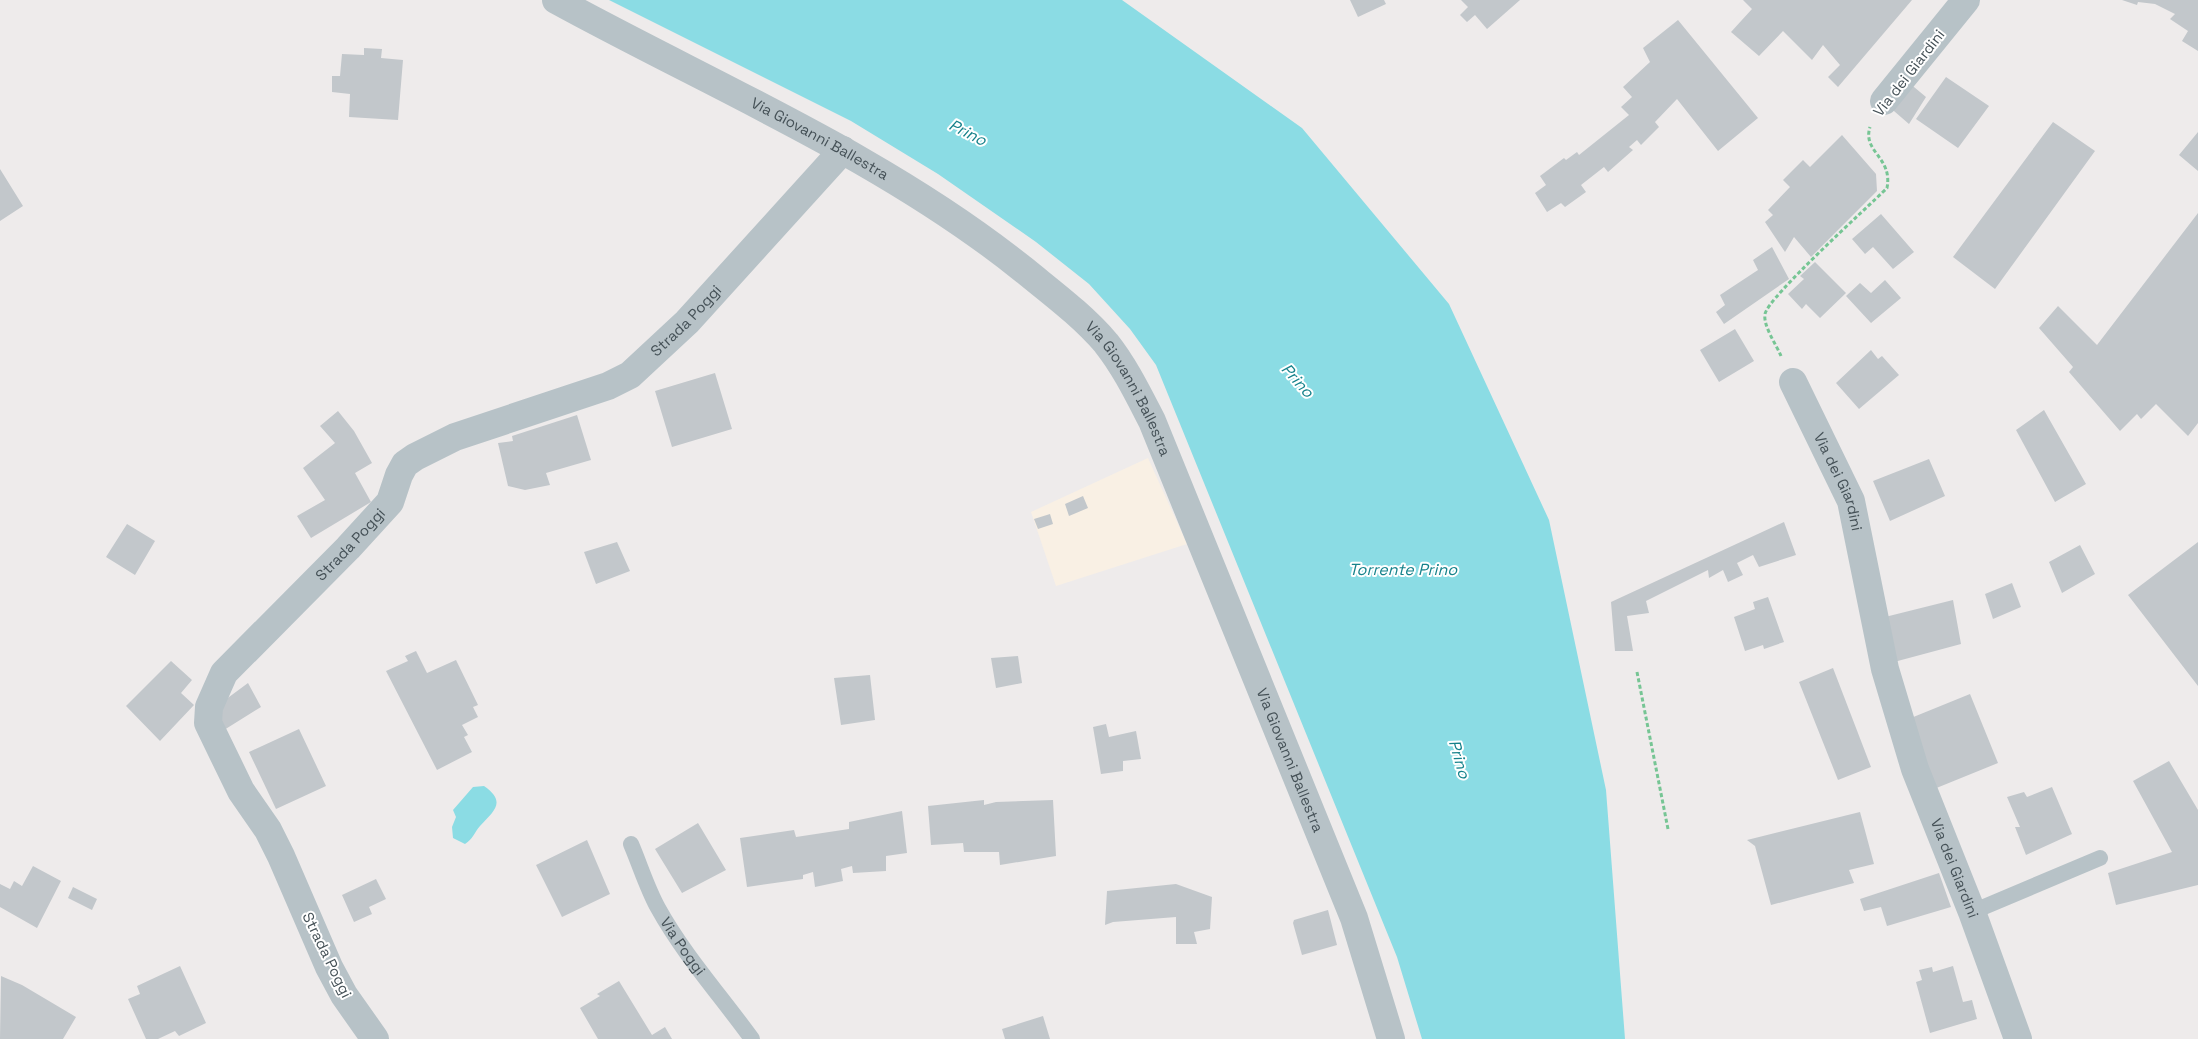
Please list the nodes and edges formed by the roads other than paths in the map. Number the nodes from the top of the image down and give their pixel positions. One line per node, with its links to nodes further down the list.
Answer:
1 (556, 0): 4 (street, Via Giovanni Ballestra)
2 (1966, 0): 3 (street, Via dei Giardini)
3 (1884, 100)
4 (843, 150): 9 (street, Strada Poggi); 11 (street, Via Giovanni Ballestra)
5 (1792, 382): 8 (street, Via dei Giardini)
6 (631, 844): 10 (lane, Via Poggi)
7 (2100, 858): 8 (lane)
8 (1972, 912): 12 (street, Via dei Giardini)
9 (375, 1039)
10 (752, 1039)
11 (1392, 1039)
12 (2018, 1039)

